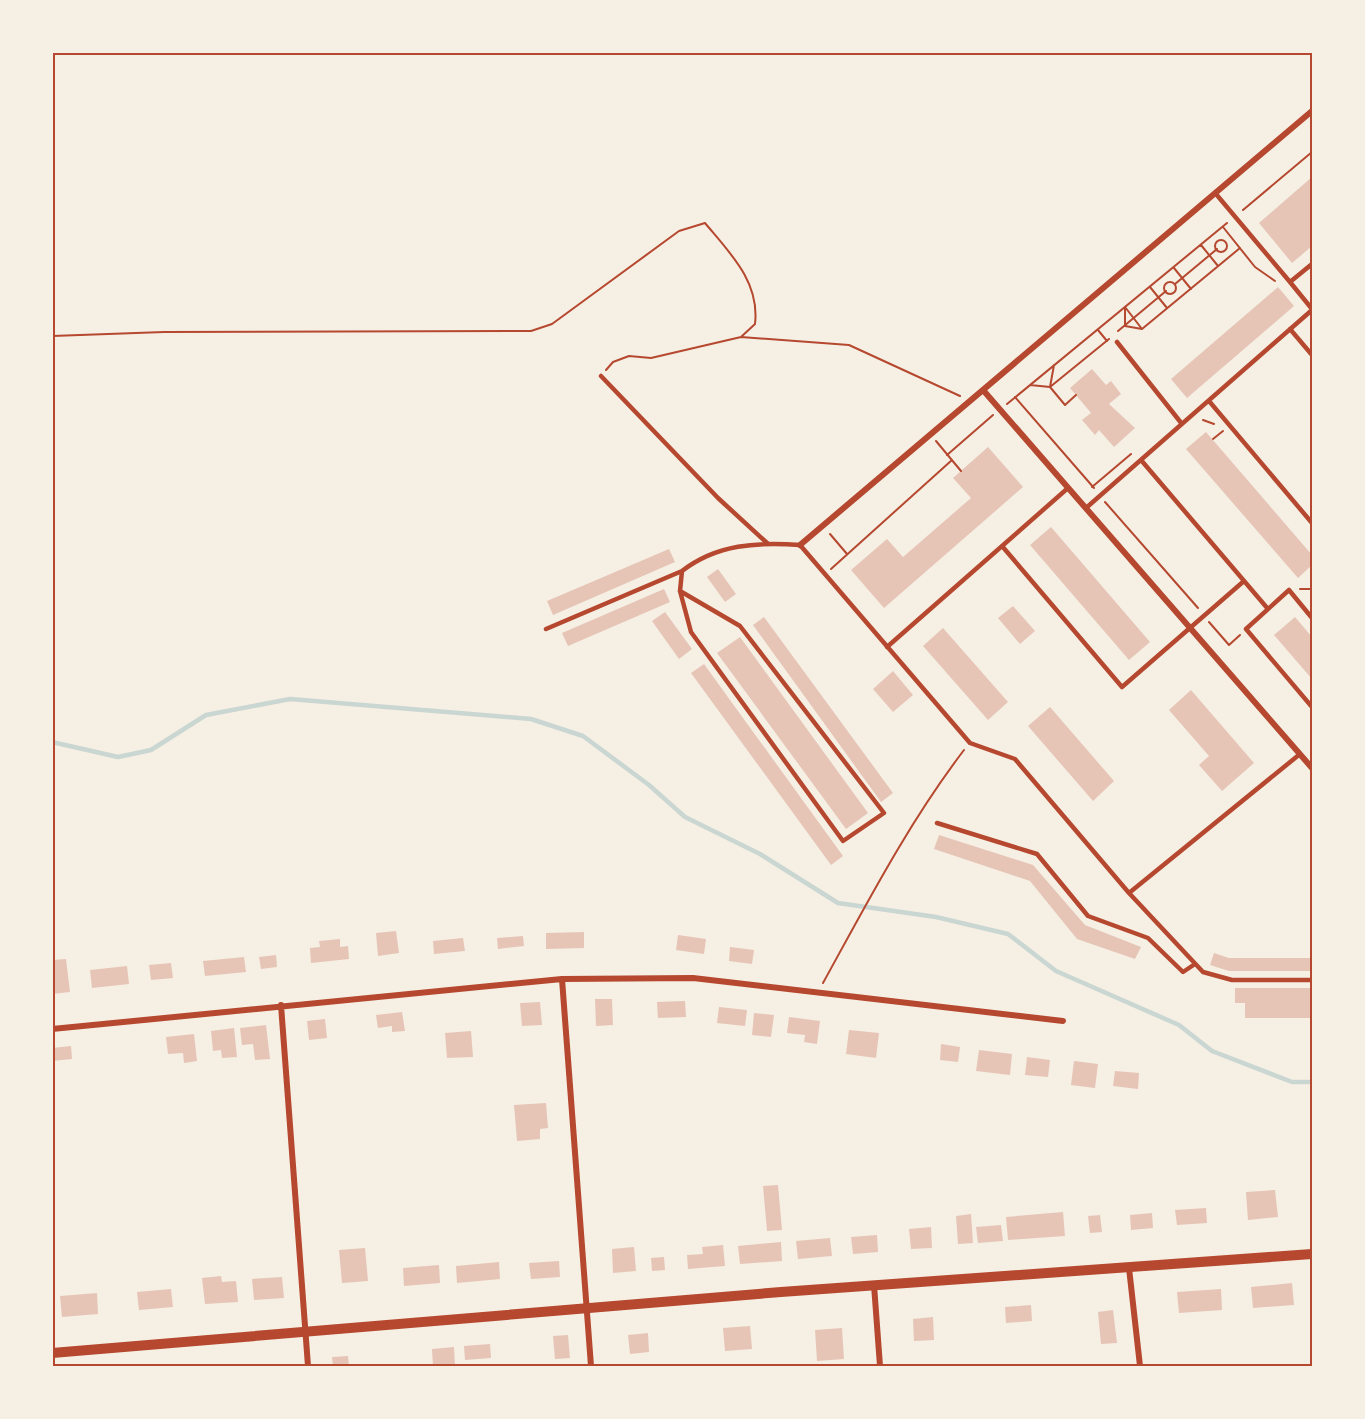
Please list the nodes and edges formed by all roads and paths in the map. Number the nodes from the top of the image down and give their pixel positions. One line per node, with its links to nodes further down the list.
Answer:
1 (1312, 111): 3 (street)
2 (1312, 152): 4 (path)
3 (1216, 194): 4 (lane); 46 (street)
4 (1235, 217): 5 (path); 21 (lane)
5 (1223, 227): 6 (path); 7 (path)
6 (1212, 236): 8 (path); 10 (path)
7 (1232, 237): 9 (path); 11 (path)
8 (1218, 242): 9 (path); 12 (path)
9 (1225, 243): 13 (path)
10 (1200, 245): 14 (path); 18 (path)
11 (1240, 248): 15 (path); 24 (path)
12 (1217, 249): 13 (path); 14 (path)
13 (1224, 250): 15 (path)
14 (1209, 256): 17 (path); 20 (path)
15 (1230, 256): 17 (path)
16 (1312, 264): 21 (lane)
17 (1218, 266): 26 (path)
18 (1173, 267): 19 (path); 20 (path)
19 (1162, 277): 22 (path); 25 (path)
20 (1182, 278): 23 (path); 26 (path)
21 (1290, 282): 33 (lane)
22 (1167, 284): 23 (path); 27 (path)
23 (1174, 284): 28 (path)
24 (1280, 284)
25 (1150, 287): 29 (path); 31 (path)
26 (1191, 289): 30 (path)
27 (1166, 291): 28 (path); 29 (path)
28 (1174, 292): 30 (path)
29 (1158, 298): 32 (path); 34 (path)
30 (1179, 298): 32 (path)
31 (1125, 307): 34 (path); 35 (path); 42 (path)
32 (1167, 308): 36 (path)
33 (1312, 309): 37 (lane)
34 (1134, 318): 35 (path); 36 (path)
35 (1125, 326): 36 (path); 45 (path)
36 (1142, 329)
37 (1290, 329): 41 (lane); 50 (lane)
38 (52, 336): 39 (path)
39 (741, 337): 43 (path); 49 (path)
40 (1117, 342): 53 (lane)
41 (1312, 355)
42 (1054, 365): 44 (path); 45 (path)
43 (601, 376): 65 (lane)
44 (1030, 385): 45 (path); 48 (path)
45 (1050, 387): 47 (path)
46 (983, 390): 49 (street); 51 (street)
47 (1076, 395)
48 (1016, 397): 51 (path); 61 (path)
49 (971, 401): 55 (street)
50 (1209, 401): 52 (lane); 63 (lane)
51 (1000, 410): 56 (path); 60 (street)
52 (1192, 415): 53 (lane); 54 (path)
53 (1182, 424): 58 (lane)
54 (1214, 424)
55 (930, 435): 56 (path); 64 (street)
56 (947, 455): 57 (path)
57 (952, 460): 59 (path); 68 (path)
58 (1141, 460): 61 (lane); 71 (lane)
59 (961, 471)
60 (1068, 488): 62 (street); 67 (lane)
61 (1100, 496): 62 (lane); 74 (path)
62 (1086, 508): 77 (street)
63 (1312, 523)
64 (823, 526): 66 (street); 68 (path)
65 (767, 543): 66 (lane); 69 (lane)
66 (800, 545): 70 (lane)
67 (1002, 546): 77 (lane); 79 (lane)
68 (847, 554): 70 (path)
69 (682, 571): 72 (lane); 76 (lane)
70 (825, 574): 79 (lane)
71 (1244, 581): 73 (lane); 74 (lane)
72 (680, 591): 72 (lane)
73 (1268, 609): 75 (lane); 78 (lane)
74 (1205, 617): 77 (lane); 78 (path)
75 (1312, 618)
76 (546, 629)
77 (1191, 629): 82 (street)
78 (1246, 629): 80 (lane)
79 (887, 647): 81 (lane)
80 (1312, 707)
81 (970, 743): 85 (lane); 87 (path)
82 (1300, 754): 83 (street); 85 (lane)
83 (1312, 768)
84 (936, 823): 86 (lane)
85 (1129, 893): 86 (lane)
86 (1196, 964): 89 (lane)
87 (829, 972)
88 (562, 979): 90 (street); 91 (street); 96 (street)
89 (1312, 980)
90 (281, 1005): 92 (street); 97 (street)
91 (1063, 1021)
92 (52, 1029)
93 (1312, 1254): 94 (street)
94 (1129, 1268): 95 (street); 102 (street)
95 (874, 1285): 96 (street); 101 (street)
96 (587, 1309): 97 (street); 100 (street)
97 (304, 1332): 98 (street); 99 (street)
98 (52, 1353)
99 (308, 1366)
100 (591, 1366)
101 (880, 1366)
102 (1140, 1366)

